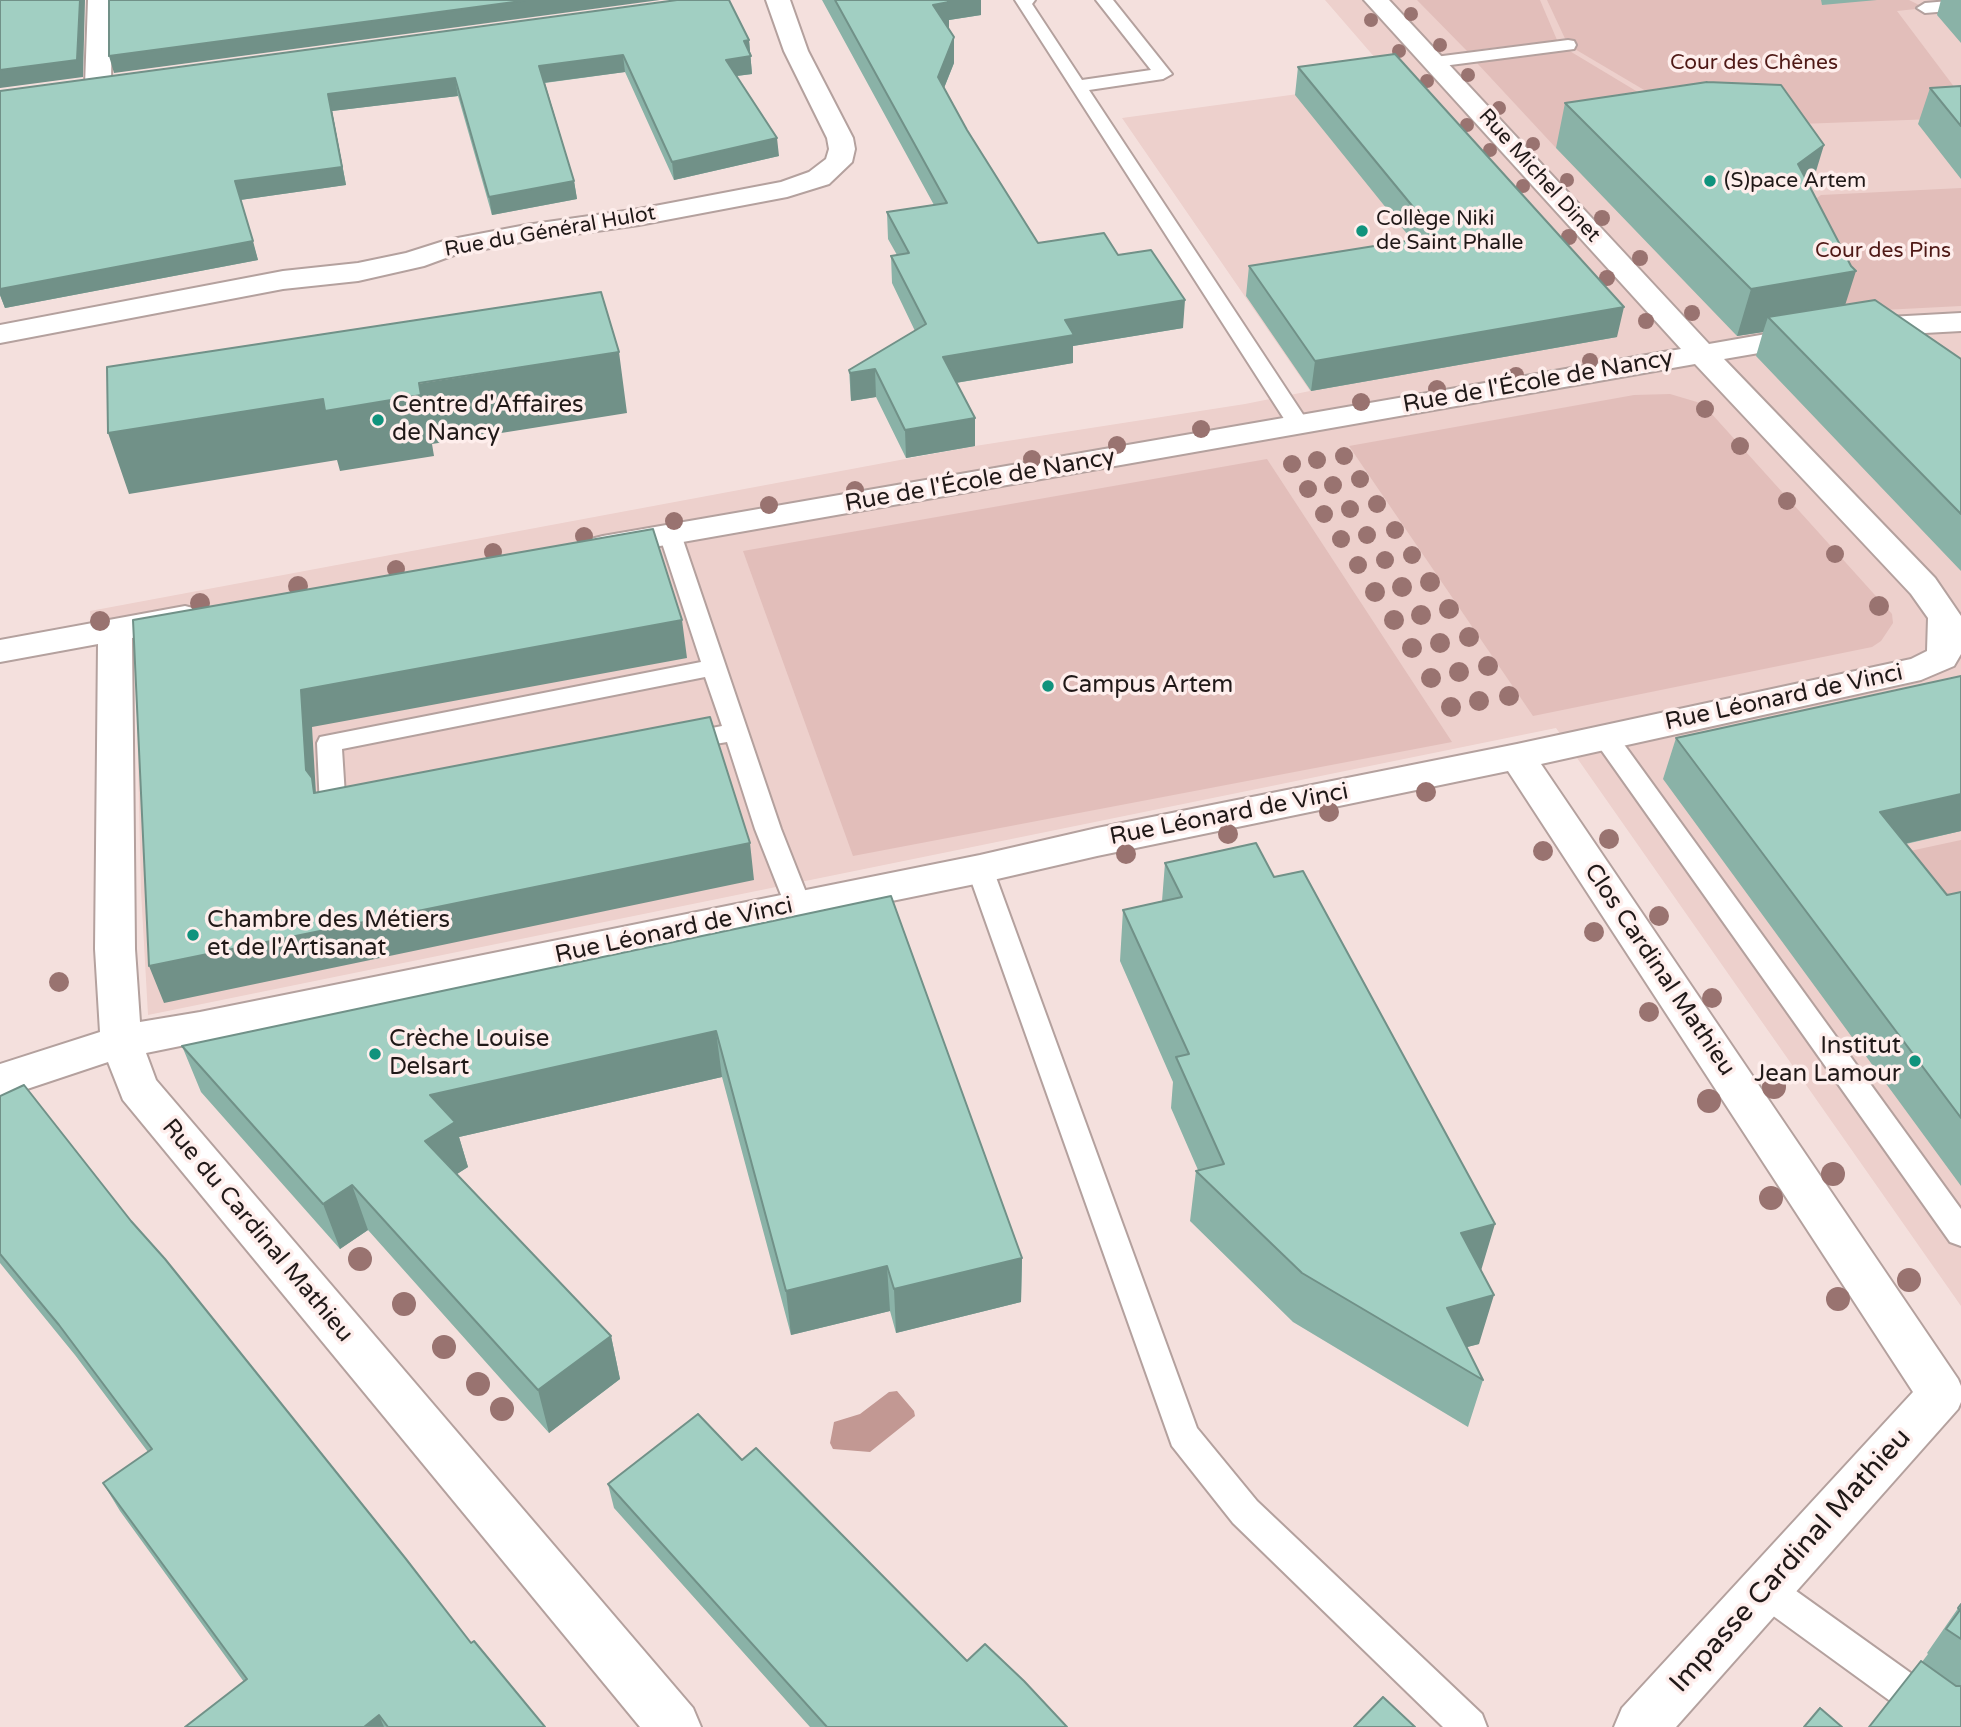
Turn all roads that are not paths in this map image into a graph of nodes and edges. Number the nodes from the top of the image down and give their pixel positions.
1 (100, 0) edge
2 (778, 0) edge
3 (1027, 0) edge
4 (1104, 0) edge
5 (1377, 0) edge
6 (1961, 5) edge
7 (1925, 8) dead end
8 (1568, 45) dead end
9 (1435, 62) junction
10 (98, 86) edge
11 (1077, 86) junction
12 (1961, 322) edge
13 (0, 334) edge
14 (1702, 354) junction
15 (1299, 425) junction
16 (670, 534) junction
17 (575, 551) edge
18 (209, 613) edge
19 (115, 629) junction
20 (0, 651) edge
21 (715, 667) junction
22 (736, 732) junction
23 (1606, 737) junction
24 (656, 747) edge
25 (1517, 757) junction
26 (373, 799) edge
27 (980, 869) junction
28 (798, 905) junction
29 (121, 1041) junction
30 (0, 1082) edge
31 (1961, 1233) edge
32 (1951, 1394) edge
33 (1766, 1590) junction
34 (674, 1727) edge
35 (1469, 1727) edge
36 (1640, 1727) edge
37 (1956, 1727) edge

1 - 10 street
2 - 13 street, Rue du Général Hulot
3 - 11 lane
4 - 11 lane
5 - 9 street, Rue Michel Dinet
6 - 7 lane
8 - 9 lane
9 - 14 street, Rue Michel Dinet
11 - 15 lane
12 - 14 street, Rue de l'École de Nancy
14 - 15 street, Rue de l'École de Nancy
14 - 23 street, Rue Léonard de Vinci
15 - 16 street, Rue de l'École de Nancy
16 - 17 street, Rue de l'École de Nancy
16 - 21 lane
18 - 19 street
19 - 20 street
19 - 29 street, Rue du Cardinal Mathieu
21 - 22 lane
21 - 26 lane
22 - 24 lane
22 - 28 lane
23 - 25 street, Rue Léonard de Vinci
23 - 31 lane
25 - 27 street, Rue Léonard de Vinci
25 - 32 street, Clos Cardinal Mathieu
27 - 28 street, Rue Léonard de Vinci
27 - 35 lane
28 - 29 street, Rue Léonard de Vinci
29 - 30 street, Rue Léonard de Vinci
29 - 34 street, Rue du Cardinal Mathieu
32 - 33 street, Impasse Cardinal Mathieu
33 - 36 street, Impasse Cardinal Mathieu
33 - 37 lane

